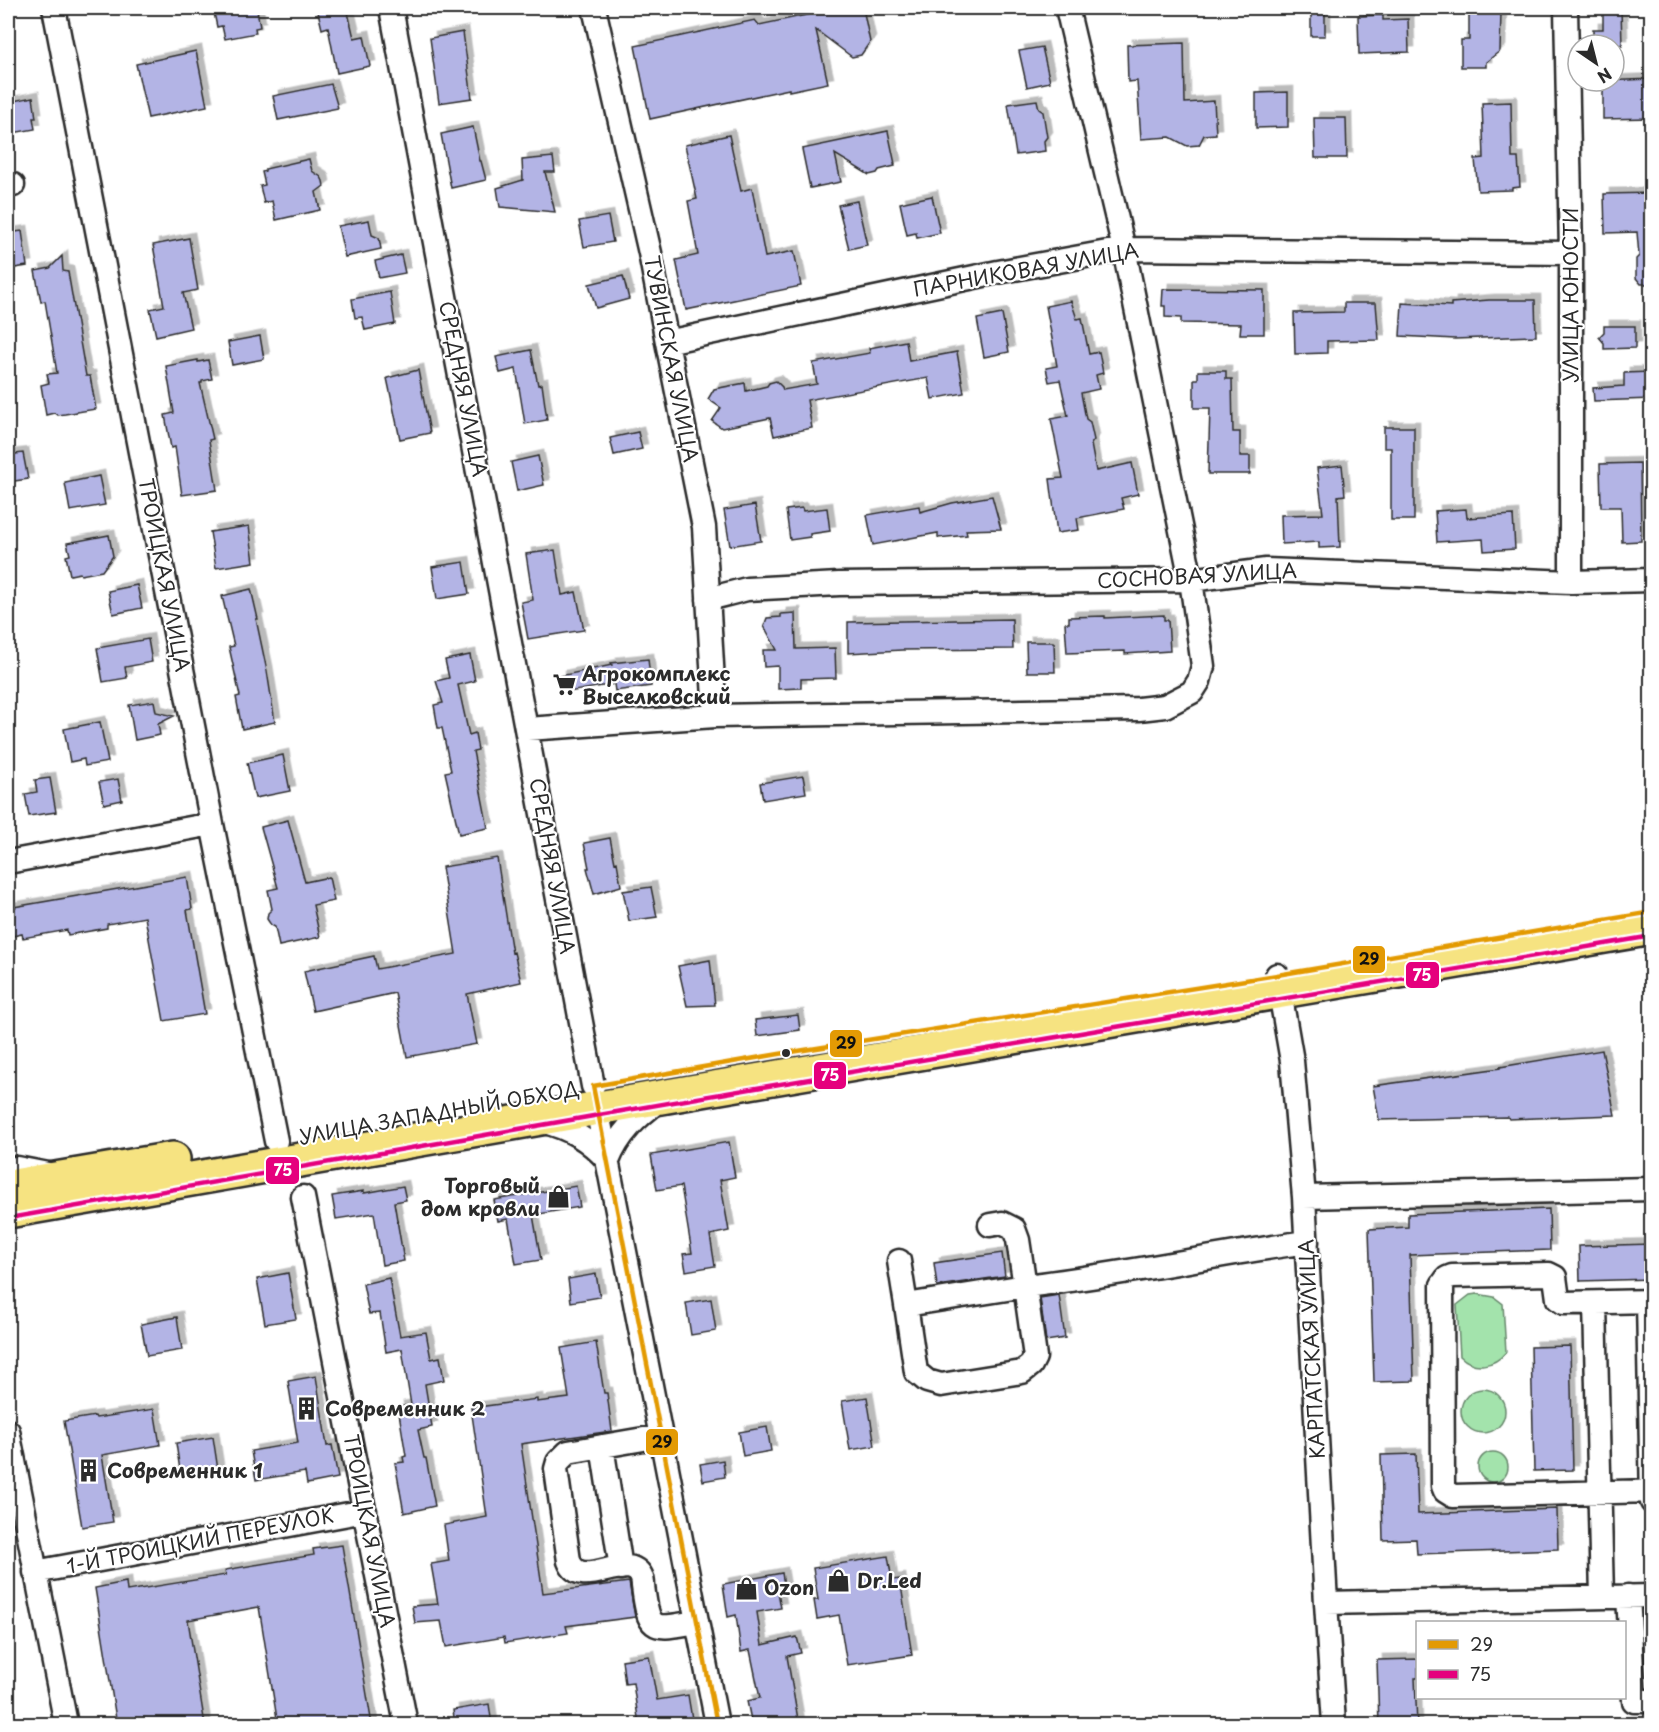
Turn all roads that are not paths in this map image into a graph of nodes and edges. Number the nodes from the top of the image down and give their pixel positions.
1 (54, 8) edge
2 (392, 8) edge
3 (594, 8) edge
4 (1067, 8) edge
5 (1566, 8) edge
6 (1124, 249) junction
7 (1571, 254) junction
8 (666, 342) junction
9 (1652, 579) edge
10 (1191, 580) junction
11 (1571, 582) junction
12 (708, 599) junction
13 (715, 716) junction
14 (527, 729) junction
15 (212, 824) junction
16 (8, 862) edge
17 (1652, 912) edge
18 (1652, 928) edge
19 (1278, 984) junction
20 (595, 1097) junction
21 (664, 1097) junction
22 (536, 1120) junction
23 (276, 1142) junction
24 (608, 1161) junction
25 (8, 1169) edge
26 (64, 1178) junction
27 (8, 1187) edge
28 (1652, 1189) edge
29 (303, 1197) dead end
30 (1304, 1197) junction
31 (8, 1211) edge
32 (990, 1225) dead end
33 (1307, 1242) junction
34 (898, 1261) dead end
35 (1025, 1286) junction
36 (1649, 1301) edge
37 (1595, 1302) junction
38 (906, 1305) junction
39 (8, 1431) edge
40 (661, 1436) junction
41 (602, 1446) junction
42 (1651, 1491) edge
43 (1599, 1492) junction
44 (1652, 1502) edge
45 (365, 1510) junction
46 (621, 1568) junction
47 (35, 1572) junction
48 (1628, 1596) junction
49 (1652, 1596) edge
50 (1602, 1597) junction
51 (1326, 1603) junction
52 (697, 1622) junction
53 (1652, 1701) edge
54 (66, 1725) edge
55 (406, 1725) edge
56 (717, 1725) edge
57 (1334, 1725) edge

1 - 15 street, ТРОИЦКАЯ УЛИЦА
2 - 14 street, СРЕДНЯЯ УЛИЦА
3 - 8 street, ТУВИНСКАЯ УЛИЦА
4 - 6 street
5 - 7 street, УЛИЦА ЮНОСТИ
6 - 7 street, ПАРНИКОВАЯ УЛИЦА
6 - 8 street, ПАРНИКОВАЯ УЛИЦА
6 - 10 street
7 - 11 street, УЛИЦА ЮНОСТИ
8 - 12 street, ТУВИНСКАЯ УЛИЦА
9 - 11 street, СОСНОВАЯ УЛИЦА
10 - 11 street, СОСНОВАЯ УЛИЦА
10 - 12 street, СОСНОВАЯ УЛИЦА
10 - 13 street
12 - 13 street, ТУВИНСКАЯ УЛИЦА
13 - 14 street
14 - 20 street, СРЕДНЯЯ УЛИЦА
15 - 16 street
15 - 23 street, ТРОИЦКАЯ УЛИЦА
17 - 19 highway, УЛИЦА ЗАПАДНЫЙ ОБХОД
18 - 19 highway, УЛИЦА ЗАПАДНЫЙ ОБХОД
19 - 20 highway, УЛИЦА ЗАПАДНЫЙ ОБХОД
19 - 21 highway, УЛИЦА ЗАПАДНЫЙ ОБХОД
19 - 30 street, КАРПАТСКАЯ УЛИЦА
20 - 21 highway, УЛИЦА ЗАПАДНЫЙ ОБХОД
20 - 22 highway, УЛИЦА ЗАПАДНЫЙ ОБХОД
20 - 23 highway, УЛИЦА ЗАПАДНЫЙ ОБХОД
20 - 24 street, СРЕДНЯЯ УЛИЦА
21 - 24 street
22 - 24 street
22 - 31 highway, УЛИЦА ЗАПАДНЫЙ ОБХОД
23 - 26 highway, УЛИЦА ЗАПАДНЫЙ ОБХОД
24 - 40 street, СРЕДНЯЯ УЛИЦА
25 - 26 street
26 - 27 highway, УЛИЦА ЗАПАДНЫЙ ОБХОД
28 - 30 street
29 - 45 street, ТРОИЦКАЯ УЛИЦА
30 - 33 street, КАРПАТСКАЯ УЛИЦА
32 - 35 street
33 - 35 street
33 - 51 street, КАРПАТСКАЯ УЛИЦА
34 - 38 street
35 - 38 street
35 - 38 street
36 - 37 street
36 - 42 street
37 - 43 street
37 - 43 street
39 - 47 street
40 - 41 street
40 - 52 street, СРЕДНЯЯ УЛИЦА
41 - 46 street
41 - 46 street
42 - 43 street
42 - 44 street
43 - 50 street
45 - 47 street, 1-Й ТРОИЦКИЙ ПЕРЕУЛОК
45 - 55 street, ТРОИЦКАЯ УЛИЦА
46 - 52 street
47 - 54 street
48 - 49 street
48 - 50 street
48 - 53 street
50 - 51 street
51 - 57 street, КАРПАТСКАЯ УЛИЦА
52 - 56 street, СРЕДНЯЯ УЛИЦА

